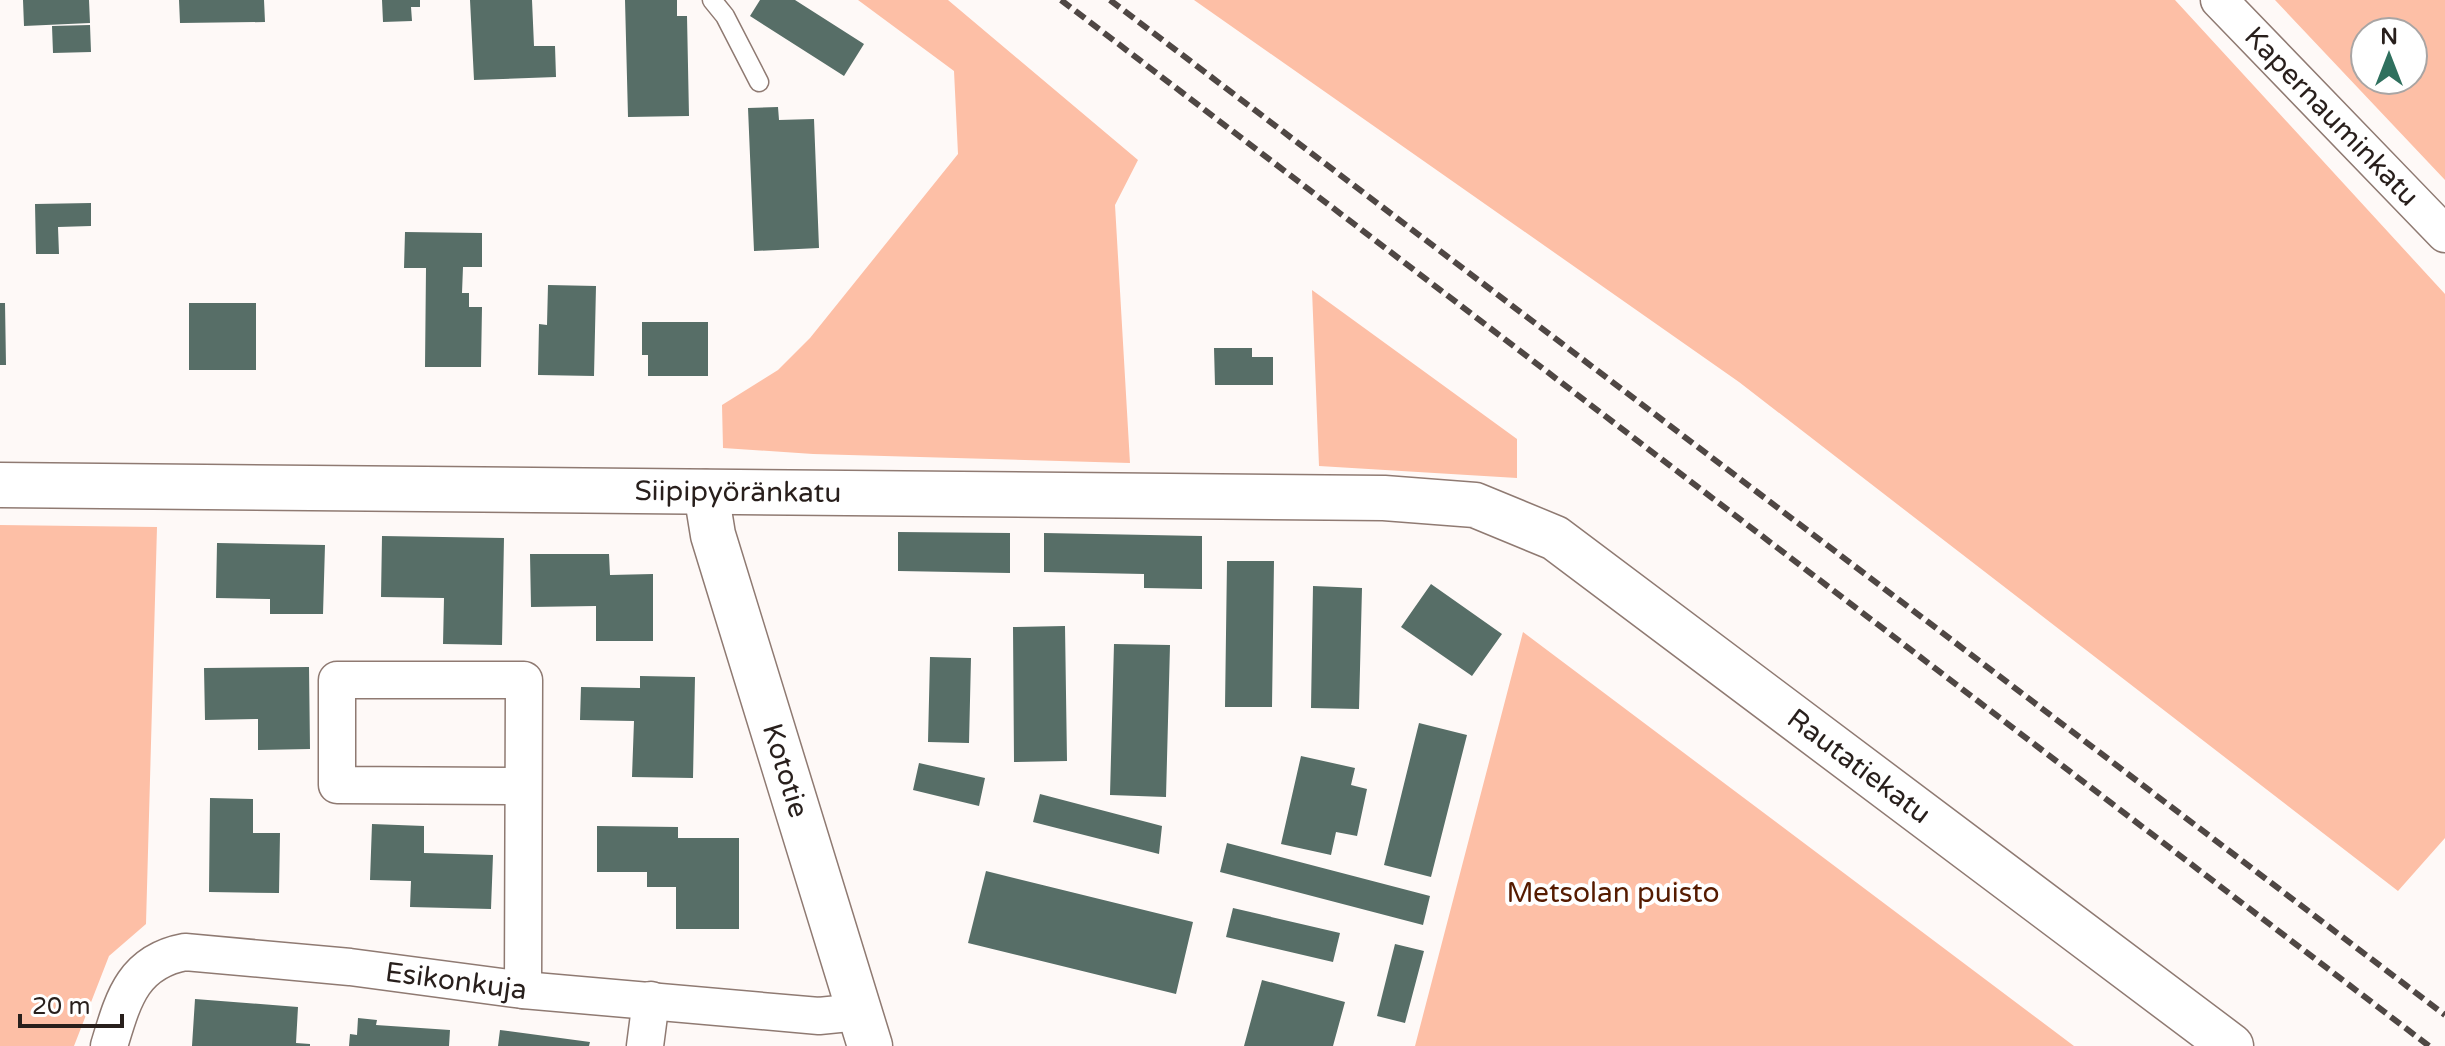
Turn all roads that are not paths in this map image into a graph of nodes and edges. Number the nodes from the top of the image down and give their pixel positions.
1 (712, 0) edge
2 (2219, 0) edge
3 (759, 82) dead end
4 (2445, 234) edge
5 (0, 485) edge
6 (706, 492) junction
7 (1475, 505) joint
8 (523, 786) junction
9 (523, 990) junction
10 (651, 1000) junction
11 (865, 1029) edge
12 (109, 1046) edge
13 (645, 1046) edge
14 (2231, 1046) edge

1 - 3 lane
2 - 4 street, Kapernauminkatu
5 - 6 street, Siipipyöränkatu
6 - 7 street, Siipipyöränkatu
6 - 11 street, Kototie
7 - 14 street, Rautatiekatu
8 - 8 street
8 - 9 street
9 - 10 street, Esikonkuja
9 - 12 street, Esikonkuja
10 - 11 street, Esikonkuja
10 - 13 street

